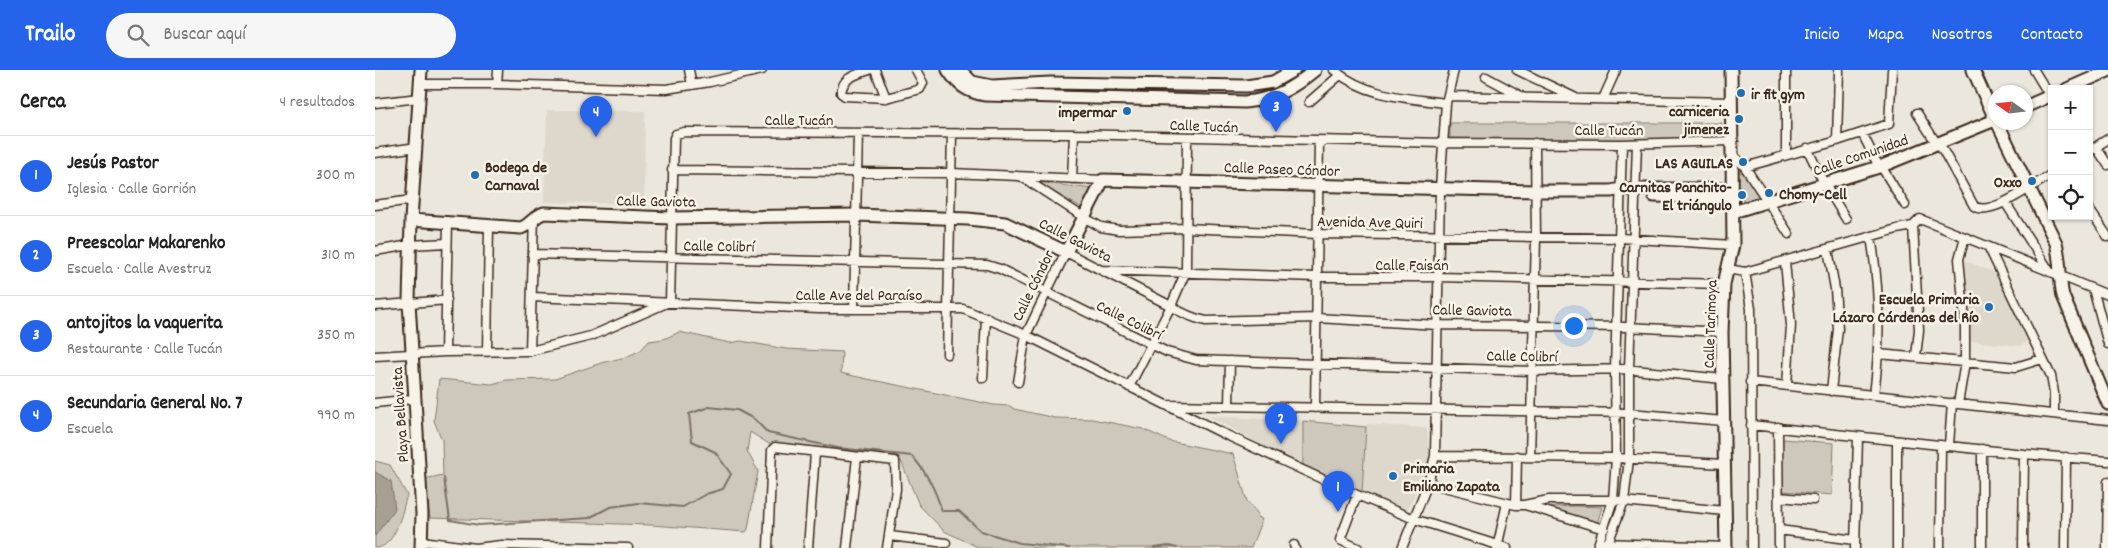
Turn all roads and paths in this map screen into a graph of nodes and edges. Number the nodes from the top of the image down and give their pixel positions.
1 (421, 70) edge
2 (498, 70) edge
3 (689, 70) edge
4 (762, 70) edge
5 (869, 70) edge
6 (875, 70) edge
7 (916, 70) edge
8 (948, 70) edge
9 (960, 70) edge
10 (1294, 70) edge
11 (1315, 70) edge
12 (1454, 70) edge
13 (1517, 70) edge
14 (1731, 70) edge
15 (1786, 70) edge
16 (1839, 70) edge
17 (1892, 70) edge
18 (1973, 70) edge
19 (1979, 70) edge
20 (2034, 70) edge
21 (1613, 71) edge
22 (1337, 72) edge
23 (2106, 73) edge
24 (1303, 74) edge
25 (1485, 77) dead end
26 (420, 84) junction
27 (497, 84) junction
28 (1132, 84) junction
29 (691, 85) junction
30 (2077, 85) edge
31 (1982, 90) junction
32 (2048, 92) edge
33 (419, 98) junction
34 (887, 98) junction
35 (1131, 98) junction
36 (1524, 98) junction
37 (2048, 98) edge
38 (1578, 99) junction
39 (1603, 99) junction
40 (1447, 100) junction
41 (1309, 102) dead end
42 (1731, 102) junction
43 (375, 103) edge
44 (1988, 103) edge
45 (2033, 104) edge
46 (1917, 113) dead end
47 (1988, 123) edge
48 (2001, 130) edge
49 (858, 133) junction
50 (1862, 133) junction
51 (1074, 134) junction
52 (953, 135) junction
53 (1187, 138) junction
54 (2108, 139) edge
55 (1319, 141) junction
56 (1732, 141) junction
57 (1837, 141) junction
58 (1443, 143) junction
59 (1535, 143) junction
60 (1938, 143) junction
61 (1622, 144) junction
62 (1637, 144) junction
63 (417, 147) junction
64 (1807, 148) junction
65 (2093, 149) edge
66 (375, 153) edge
67 (1733, 154) junction
68 (1786, 154) junction
69 (2108, 165) edge
70 (1880, 166) junction
71 (1745, 167) junction
72 (672, 170) junction
73 (857, 172) junction
74 (951, 173) junction
75 (2050, 175) edge
76 (1022, 177) junction
77 (1072, 179) junction
78 (1103, 180) junction
79 (1188, 182) junction
80 (1824, 183) junction
81 (1318, 186) junction
82 (2029, 186) junction
83 (1440, 188) junction
84 (1536, 191) junction
85 (1617, 192) junction
86 (1635, 192) junction
87 (1733, 194) junction
88 (412, 200) junction
89 (1767, 201) junction
90 (2005, 202) junction
91 (375, 205) edge
92 (1905, 205) dead end
93 (1733, 212) junction
94 (856, 215) junction
95 (2093, 215) edge
96 (534, 217) junction
97 (671, 218) junction
98 (1085, 218) junction
99 (950, 219) junction
100 (1846, 219) dead end
101 (411, 220) junction
102 (448, 222) junction
103 (489, 226) junction
104 (1913, 226) junction
105 (1187, 228) junction
106 (1318, 234) junction
107 (1789, 234) dead end
108 (1441, 237) junction
109 (1871, 237) junction
110 (2108, 237) edge
111 (1536, 238) junction
112 (1619, 238) junction
113 (1965, 238) junction
114 (1634, 239) junction
115 (447, 243) junction
116 (410, 245) junction
117 (1733, 245) junction
118 (1989, 248) junction
119 (1828, 249) junction
120 (375, 251) edge
121 (1066, 252) junction
122 (533, 254) junction
123 (671, 257) junction
124 (855, 262) junction
125 (1785, 262) junction
126 (950, 264) junction
127 (1728, 269) junction
128 (1100, 270) junction
129 (1186, 272) junction
130 (1745, 272) junction
131 (2056, 275) junction
132 (1316, 277) junction
133 (1438, 277) junction
134 (1534, 280) junction
135 (1618, 282) junction
136 (1632, 282) junction
137 (1724, 284) junction
138 (2093, 290) junction
139 (1047, 293) junction
140 (2108, 295) edge
141 (532, 297) junction
142 (447, 300) junction
143 (409, 302) junction
144 (671, 302) junction
145 (375, 306) edge
146 (1171, 306) junction
147 (949, 308) junction
148 (854, 309) junction
149 (986, 317) junction
150 (1316, 318) junction
151 (1438, 325) junction
152 (1534, 326) junction
153 (1616, 327) junction
154 (1631, 327) junction
155 (1722, 332) junction
156 (1026, 335) junction
157 (2108, 344) edge
158 (1152, 345) junction
159 (530, 351) junction
160 (445, 352) junction
161 (487, 352) junction
162 (411, 353) junction
163 (947, 354) dead end
164 (1879, 354) junction
165 (375, 356) edge
166 (1916, 356) junction
167 (2042, 359) junction
168 (1230, 362) junction
169 (1965, 362) junction
170 (1315, 364) junction
171 (1437, 366) junction
172 (1615, 369) junction
173 (1629, 369) junction
174 (1532, 371) junction
175 (983, 378) dead end
176 (1723, 379) junction
177 (1018, 382) dead end
178 (1750, 382) junction
179 (1129, 386) junction
180 (1787, 386) junction
181 (1831, 391) junction
182 (1874, 395) junction
183 (414, 399) junction
184 (375, 403) edge
185 (1955, 403) junction
186 (2108, 404) edge
187 (1165, 405) junction
188 (1229, 406) junction
189 (1315, 408) junction
190 (1437, 410) junction
191 (1530, 411) junction
192 (1616, 414) junction
193 (1629, 414) junction
194 (2054, 414) junction
195 (2108, 420) edge
196 (1724, 421) junction
197 (1751, 424) junction
198 (1778, 427) junction
199 (1858, 437) junction
200 (1897, 441) junction
201 (1945, 445) junction
202 (1982, 449) junction
203 (815, 453) junction
204 (2024, 454) junction
205 (1435, 456) junction
206 (1517, 456) junction
207 (1530, 456) junction
208 (857, 457) junction
209 (2065, 457) junction
210 (1617, 458) junction
211 (1629, 459) junction
212 (2108, 461) edge
213 (1724, 464) junction
214 (2108, 482) edge
215 (1428, 483) junction
216 (1357, 495) junction
217 (1779, 497) junction
218 (1613, 500) junction
219 (1813, 500) dead end
220 (1624, 501) junction
221 (1507, 503) junction
222 (1516, 505) junction
223 (1525, 505) junction
224 (1725, 511) junction
225 (1413, 519) junction
226 (1604, 530) junction
227 (1779, 530) junction
228 (890, 536) junction
229 (946, 543) dead end
230 (422, 544) edge
231 (1855, 544) edge
232 (1598, 545) edge
233 (1607, 546) edge
234 (604, 547) edge
235 (1497, 547) edge
236 (627, 548) edge
237 (768, 548) edge
238 (808, 548) edge
239 (847, 548) edge
240 (887, 548) edge
241 (1358, 548) edge
242 (1402, 548) edge
243 (1507, 548) edge
244 (1726, 548) edge
245 (1752, 548) edge
246 (1779, 548) edge
247 (1897, 548) edge
248 (1940, 548) edge
249 (1981, 548) edge
250 (2023, 548) edge
251 (2065, 548) edge
252 (2107, 548) edge

1 - 26 street, Playa Bellavista
2 - 27 street
3 - 29 street
4 - 29 street
5 - 34 street
6 - 34 street
7 - 34 street
8 - 35 street
9 - 28 street
10 - 28 street
11 - 24 street
12 - 40 street
13 - 38 street
14 - 42 street, Calle Tarimoya
15 - 68 street
16 - 57 street
17 - 50 street
18 - 31 street
19 - 31 street
20 - 32 street
21 - 39 street
22 - 40 street
22 - 41 street
23 - 30 street
24 - 35 street
25 - 36 street
26 - 27 street
26 - 33 street, Playa Bellavista
27 - 29 street
28 - 35 street
31 - 44 street
33 - 43 street
33 - 63 street, Playa Bellavista
36 - 38 street
36 - 40 street
37 - 45 street
38 - 39 street
39 - 42 street
40 - 58 street
42 - 56 street, Calle Tarimoya
46 - 60 street
47 - 60 street, Calle Comunidad
48 - 82 street
49 - 52 street, Calle Tucán
49 - 72 street, Calle Tucán
49 - 73 street
50 - 57 street
50 - 70 street
51 - 52 street, Calle Tucán
51 - 53 street, Calle Tucán
51 - 77 street
52 - 74 street
53 - 55 street, Calle Tucán
53 - 79 street
54 - 65 street
55 - 58 street, Calle Tucán
55 - 81 street
56 - 62 street, Calle Tucán
56 - 67 street, Calle Tarimoya
57 - 64 street
58 - 59 street, Calle Tucán
58 - 83 street
59 - 61 street, Calle Tucán
59 - 84 street
60 - 70 street, Calle Comunidad
60 - 90 street
61 - 62 street, Calle Tucán
61 - 85 street
62 - 86 street
63 - 66 street
63 - 88 street, Playa Bellavista
64 - 68 street
64 - 80 street
65 - 69 street
67 - 71 street
67 - 87 street, Calle Tarimoya
68 - 71 street
70 - 80 street, Calle Comunidad
70 - 92 street
71 - 89 street
72 - 73 street, Calle Paseo Cóndor
72 - 97 street
73 - 74 street, Calle Paseo Cóndor
73 - 94 street
74 - 76 street, Calle Paseo Cóndor
74 - 99 street
75 - 82 street
76 - 77 street, Calle Paseo Cóndor
76 - 98 street, Avenida Ave Quiri
77 - 78 street, Calle Paseo Cóndor
78 - 79 street, Calle Paseo Cóndor
78 - 98 street, Calle Cóndor
79 - 81 street, Calle Paseo Cóndor
79 - 105 street
80 - 89 street, Calle Comunidad
80 - 100 street
81 - 83 street, Calle Paseo Cóndor
81 - 106 street
82 - 90 street
82 - 131 street
83 - 84 street, Calle Paseo Cóndor
83 - 108 street
84 - 85 street, Calle Paseo Cóndor
84 - 111 street
85 - 86 street, Calle Paseo Cóndor
85 - 112 street
86 - 87 street, Calle Paseo Cóndor
86 - 114 street
87 - 93 street, Calle Tarimoya
88 - 91 street
88 - 101 street, Playa Bellavista
89 - 93 street, Calle Comunidad
89 - 107 street
90 - 131 street
93 - 117 street, Calle Tarimoya
94 - 97 street, Calle Gaviota
94 - 99 street, Calle Gaviota
94 - 124 street
95 - 110 street
96 - 97 street, Calle Gaviota
96 - 103 street, Calle Gaviota
96 - 122 street
97 - 123 street
98 - 105 street, Avenida Ave Quiri
98 - 121 street, Calle Cóndor
99 - 121 street, Calle Gaviota
99 - 126 street
101 - 102 street, Calle Gaviota
101 - 116 street, Playa Bellavista
102 - 103 street, Calle Gaviota
102 - 115 street
103 - 161 street
104 - 109 street
104 - 113 street
104 - 166 street
105 - 106 street, Avenida Ave Quiri
105 - 129 street
106 - 108 street, Avenida Ave Quiri
106 - 132 street
108 - 111 street, Avenida Ave Quiri
108 - 133 street
109 - 119 street
109 - 164 street
111 - 112 street, Avenida Ave Quiri
111 - 134 street
112 - 114 street, Avenida Ave Quiri
112 - 135 street
113 - 118 street
113 - 169 street
114 - 117 street, Avenida Ave Quiri
114 - 136 street
115 - 116 street
115 - 142 street
116 - 120 street
116 - 143 street, Playa Bellavista
117 - 127 street, Calle Tarimoya
118 - 131 street
118 - 167 street
119 - 125 street
119 - 181 street
121 - 128 street, Calle Gaviota
121 - 139 street, Calle Cóndor
122 - 123 street, Calle Colibrí
122 - 141 street
123 - 124 street, Calle Colibrí
123 - 144 street
124 - 126 street, Calle Colibrí
124 - 148 street
125 - 130 street
125 - 180 street
126 - 139 street, Calle Colibrí
126 - 147 street
127 - 130 street
127 - 137 street, Calle Tarimoya
128 - 129 street, Calle Faisán
128 - 146 street, Calle Gaviota
129 - 132 street, Calle Faisán
129 - 146 street
130 - 178 street
131 - 138 street
131 - 186 street
132 - 133 street, Calle Faisán
132 - 150 street
133 - 134 street, Calle Faisán
133 - 151 street
134 - 135 street, Calle Faisán
134 - 152 street
135 - 136 street, Calle Faisán
135 - 153 street
136 - 137 street, Calle Faisán
136 - 154 street
137 - 155 street, Calle Tarimoya
138 - 140 street
138 - 157 street
139 - 156 street, Calle Cóndor
139 - 158 street, Calle Colibrí
141 - 144 street, Calle Ave del Paraíso
141 - 159 street
142 - 143 street
142 - 160 street
143 - 145 street
143 - 162 street, Playa Bellavista
144 - 148 street, Calle Ave del Paraíso
144 - 159 street
146 - 150 street, Calle Gaviota
146 - 158 street
147 - 148 street, Calle Ave del Paraíso
147 - 149 street, Calle Ave del Paraíso
147 - 163 street
149 - 156 street, Calle Ave del Paraíso
149 - 175 street
150 - 151 street, Calle Gaviota
150 - 170 street
151 - 152 street, Calle Gaviota
151 - 171 street
152 - 153 street, Calle Gaviota
152 - 174 street
153 - 154 street, Calle Gaviota
153 - 172 street
154 - 155 street, Calle Gaviota
154 - 173 street
155 - 176 street, Calle Tarimoya
156 - 177 street, Calle Cóndor
156 - 179 street, Calle Ave del Paraíso
158 - 168 street, Calle Colibrí
158 - 179 street
159 - 161 street
160 - 161 street
160 - 162 street
162 - 165 street
162 - 183 street, Playa Bellavista
164 - 166 street
164 - 182 street
166 - 169 street
167 - 169 street
167 - 194 street
168 - 170 street, Calle Colibrí
168 - 188 street
169 - 185 street
170 - 171 street, Calle Colibrí
170 - 189 street
171 - 174 street, Calle Colibrí
171 - 190 street
172 - 173 street, Calle Colibrí
172 - 174 street, Calle Colibrí
172 - 192 street
173 - 176 street, Calle Colibrí
173 - 193 street
174 - 191 street
176 - 196 street, Calle Tarimoya
178 - 180 street
178 - 197 street
179 - 187 street, Calle Ave del Paraíso
180 - 181 street
181 - 182 street
182 - 185 street
183 - 184 street
183 - 230 street, Playa Bellavista
185 - 194 street
185 - 201 street
187 - 188 street
187 - 216 street, Calle Ave del Paraíso
188 - 189 street
189 - 190 street
190 - 191 street
190 - 205 street
191 - 192 street
191 - 207 street
192 - 193 street
192 - 210 street
193 - 196 street
193 - 211 street
194 - 195 street
196 - 213 street, Calle Tarimoya
197 - 198 street
197 - 245 street
198 - 199 street
198 - 217 street
199 - 200 street
199 - 231 street
200 - 201 street
200 - 247 street
201 - 202 street
201 - 248 street
202 - 204 street
202 - 249 street
203 - 208 street
203 - 237 street
203 - 238 street
204 - 209 street
204 - 250 street
205 - 206 street
205 - 215 street
206 - 207 street
206 - 222 street
207 - 210 street
208 - 228 street
208 - 239 street
209 - 212 street
209 - 251 street
210 - 211 street
210 - 218 street
211 - 213 street
211 - 220 street
213 - 224 street, Calle Tarimoya
214 - 252 street
215 - 221 street
215 - 225 street
216 - 225 street, Calle Ave del Paraíso
216 - 241 street
217 - 219 street
217 - 227 street
218 - 220 street
218 - 223 street
218 - 226 street
220 - 224 street
220 - 233 street
221 - 222 street
221 - 235 street
222 - 223 street
223 - 226 street
224 - 244 street, Calle Tarimoya
225 - 235 street, Calle Ave del Paraíso
225 - 242 street
226 - 232 street
227 - 231 street
227 - 246 street
228 - 229 street
228 - 240 street
230 - 234 street
232 - 233 street
233 - 244 street
234 - 236 street
235 - 243 street, Calle Ave del Paraíso

